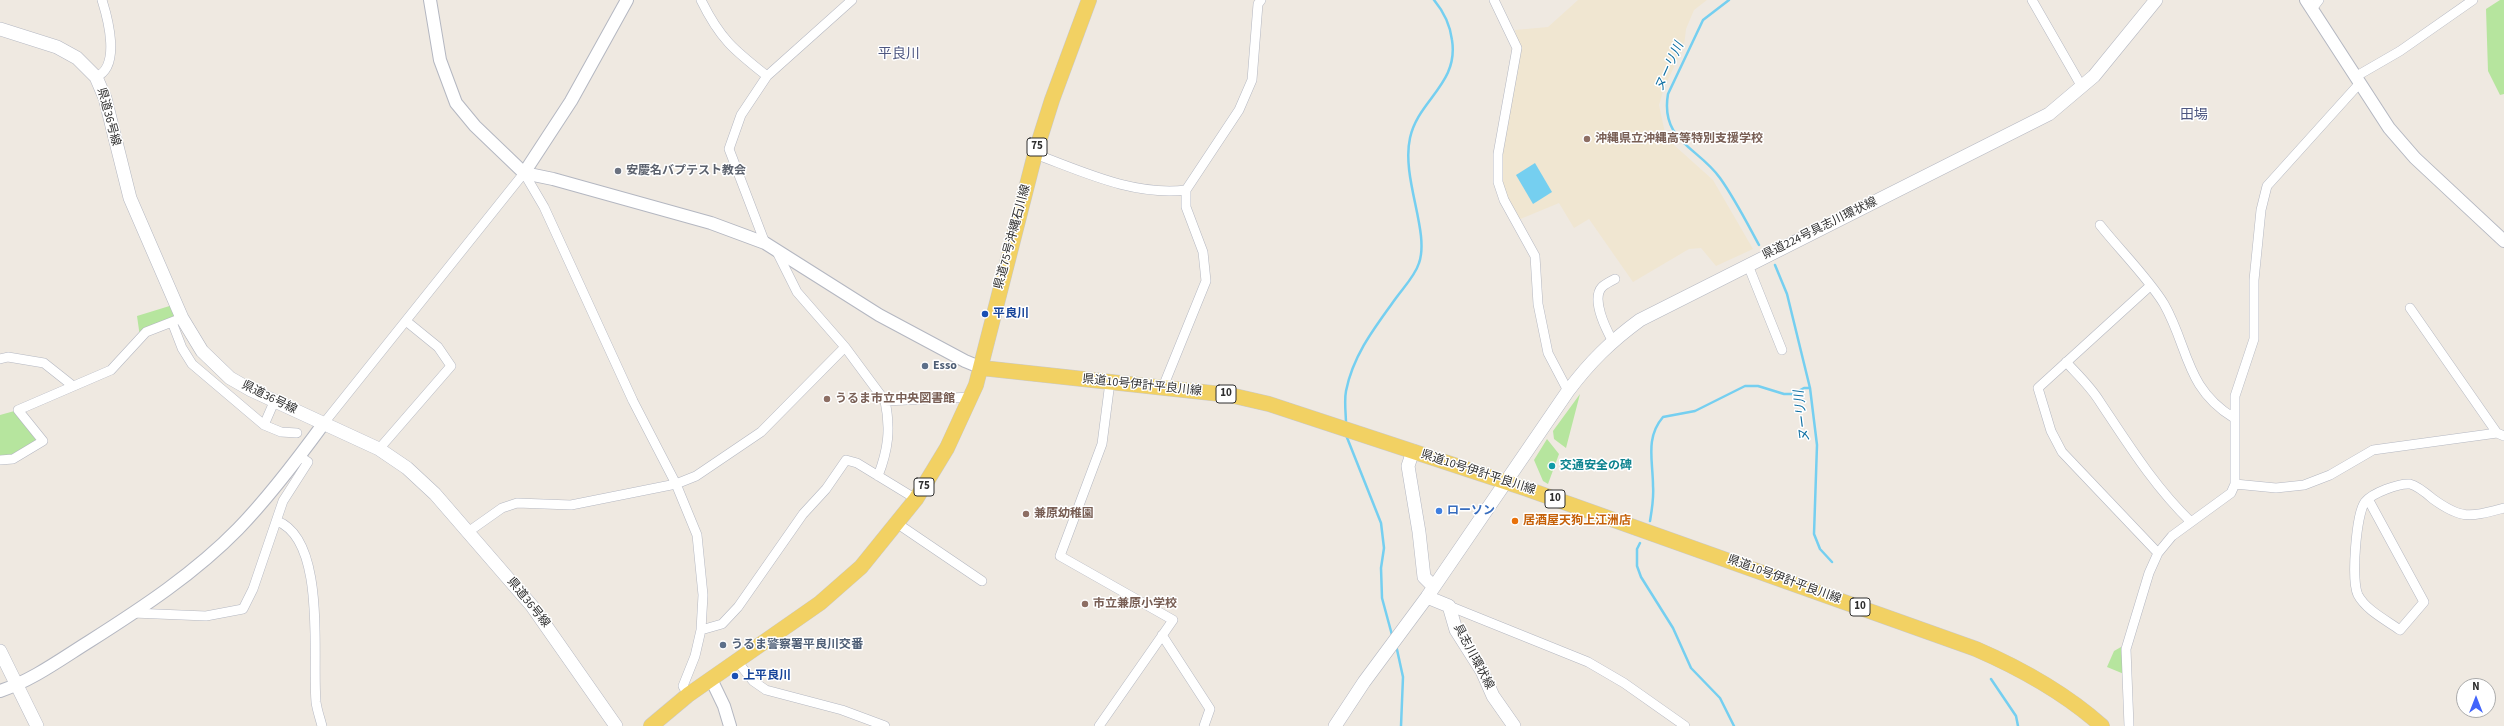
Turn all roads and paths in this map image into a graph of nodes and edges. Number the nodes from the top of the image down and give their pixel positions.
1 (102, 0) edge
2 (430, 0) edge
3 (627, 0) edge
4 (701, 0) edge
5 (852, 0) edge
6 (1089, 0) edge
7 (1261, 0) edge
8 (1494, 0) edge
9 (2032, 0) edge
10 (2156, 0) edge
11 (2473, 0) edge
12 (2312, 3) edge
13 (0, 29) edge
14 (767, 76) junction
15 (96, 77) junction
16 (2357, 81) junction
17 (2082, 87) junction
18 (1035, 154) junction
19 (524, 173) junction
20 (1186, 190) junction
21 (2100, 225) dead end
22 (2504, 241) edge
23 (770, 245) junction
24 (1748, 265) junction
25 (1615, 279) dead end
26 (2150, 286) junction
27 (2410, 308) dead end
28 (177, 320) junction
29 (406, 321) junction
30 (1612, 340) junction
31 (845, 348) junction
32 (1782, 350) dead end
33 (0, 359) edge
34 (2066, 362) junction
35 (982, 368) junction
36 (1110, 382) junction
37 (73, 386) junction
38 (1163, 387) junction
39 (1568, 391) junction
40 (972, 397) junction
41 (885, 401) junction
42 (274, 402) junction
43 (2234, 418) junction
44 (324, 423) junction
45 (264, 426) junction
46 (297, 433) dead end
47 (2501, 434) edge
48 (379, 449) junction
49 (1413, 451) junction
50 (299, 456) junction
51 (0, 460) edge
52 (878, 476) junction
53 (1506, 482) junction
54 (676, 484) junction
55 (2235, 484) junction
56 (916, 499) junction
57 (2368, 499) junction
58 (2504, 508) edge
59 (277, 521) junction
60 (2191, 522) junction
61 (898, 524) junction
62 (468, 532) junction
63 (2158, 553) junction
64 (982, 581) dead end
65 (1430, 592) junction
66 (1449, 606) junction
67 (133, 613) junction
68 (702, 630) junction
69 (1162, 635) junction
70 (0, 651) edge
71 (737, 661) junction
72 (712, 679) junction
73 (18, 685) junction
74 (0, 691) edge
75 (688, 695) junction
76 (37, 726) edge
77 (322, 726) edge
78 (616, 726) edge
79 (651, 726) edge
80 (730, 726) edge
81 (885, 726) edge
82 (1099, 726) edge
83 (1204, 726) edge
84 (1335, 726) edge
85 (1514, 726) edge
86 (1685, 726) edge
87 (2102, 726) edge
88 (2130, 726) edge

1 - 15 street
2 - 19 street
3 - 19 street
4 - 14 street
5 - 14 street
6 - 18 main road, 県道75号沖縄石川線 / 75
7 - 20 street
8 - 39 street
9 - 17 street
10 - 17 main road, 県道224号具志川環状線
11 - 16 street
12 - 16 street
13 - 15 main road, 県道36号線
14 - 23 street
15 - 28 main road, 県道36号線
16 - 22 street
16 - 43 street
17 - 24 main road, 県道224号具志川環状線
18 - 20 street
18 - 35 main road, 県道75号沖縄石川線 / 75
19 - 23 street
19 - 29 street
19 - 54 street
20 - 38 street
21 - 26 street
23 - 31 street
23 - 35 street
24 - 30 main road, 県道224号具志川環状線
24 - 32 street
25 - 30 street
26 - 34 street
26 - 43 street
27 - 47 street
28 - 37 street
28 - 42 main road, 県道36号線
28 - 45 street
29 - 44 street
29 - 48 street
30 - 39 main road, 県道224号具志川環状線
31 - 41 street
31 - 54 street
33 - 37 street
34 - 60 street
34 - 63 street
35 - 36 main road, 県道10号伊計平良川線 / 10
35 - 40 main road, 県道75号沖縄石川線 / 75
36 - 38 main road, 県道10号伊計平良川線 / 10
36 - 69 street
37 - 51 street
38 - 49 main road, 県道10号伊計平良川線 / 10
39 - 53 main road, 県道224号具志川環状線
40 - 41 street
40 - 56 main road, 県道75号沖縄石川線 / 75
41 - 52 street
42 - 44 main road, 県道36号線
42 - 45 street
43 - 55 street
44 - 48 main road, 県道36号線
44 - 50 street
45 - 46 street
47 - 55 street
48 - 62 main road, 県道36号線
49 - 53 main road, 県道10号伊計平良川線 / 10
49 - 65 main road
50 - 59 street
50 - 67 street
52 - 56 street
52 - 68 street
53 - 65 main road
53 - 87 main road, 県道10号伊計平良川線 / 10
54 - 62 street
54 - 68 street
55 - 60 street
56 - 61 main road, 県道75号沖縄石川線 / 75
57 - 57 street
57 - 58 street
59 - 67 street
59 - 77 street
60 - 63 street
61 - 64 street
61 - 71 main road, 県道75号沖縄石川線 / 75
62 - 78 main road, 県道36号線
63 - 88 street
65 - 66 main road
65 - 84 main road
66 - 85 main road, 具志川環状線
66 - 86 street
67 - 73 street
68 - 75 street
69 - 82 street
69 - 83 street
70 - 73 main road
71 - 72 main road, 県道75号沖縄石川線 / 75
71 - 81 street
72 - 75 main road, 県道75号沖縄石川線 / 75
72 - 80 street
73 - 74 street
73 - 76 main road
75 - 79 main road, 県道75号沖縄石川線 / 75

